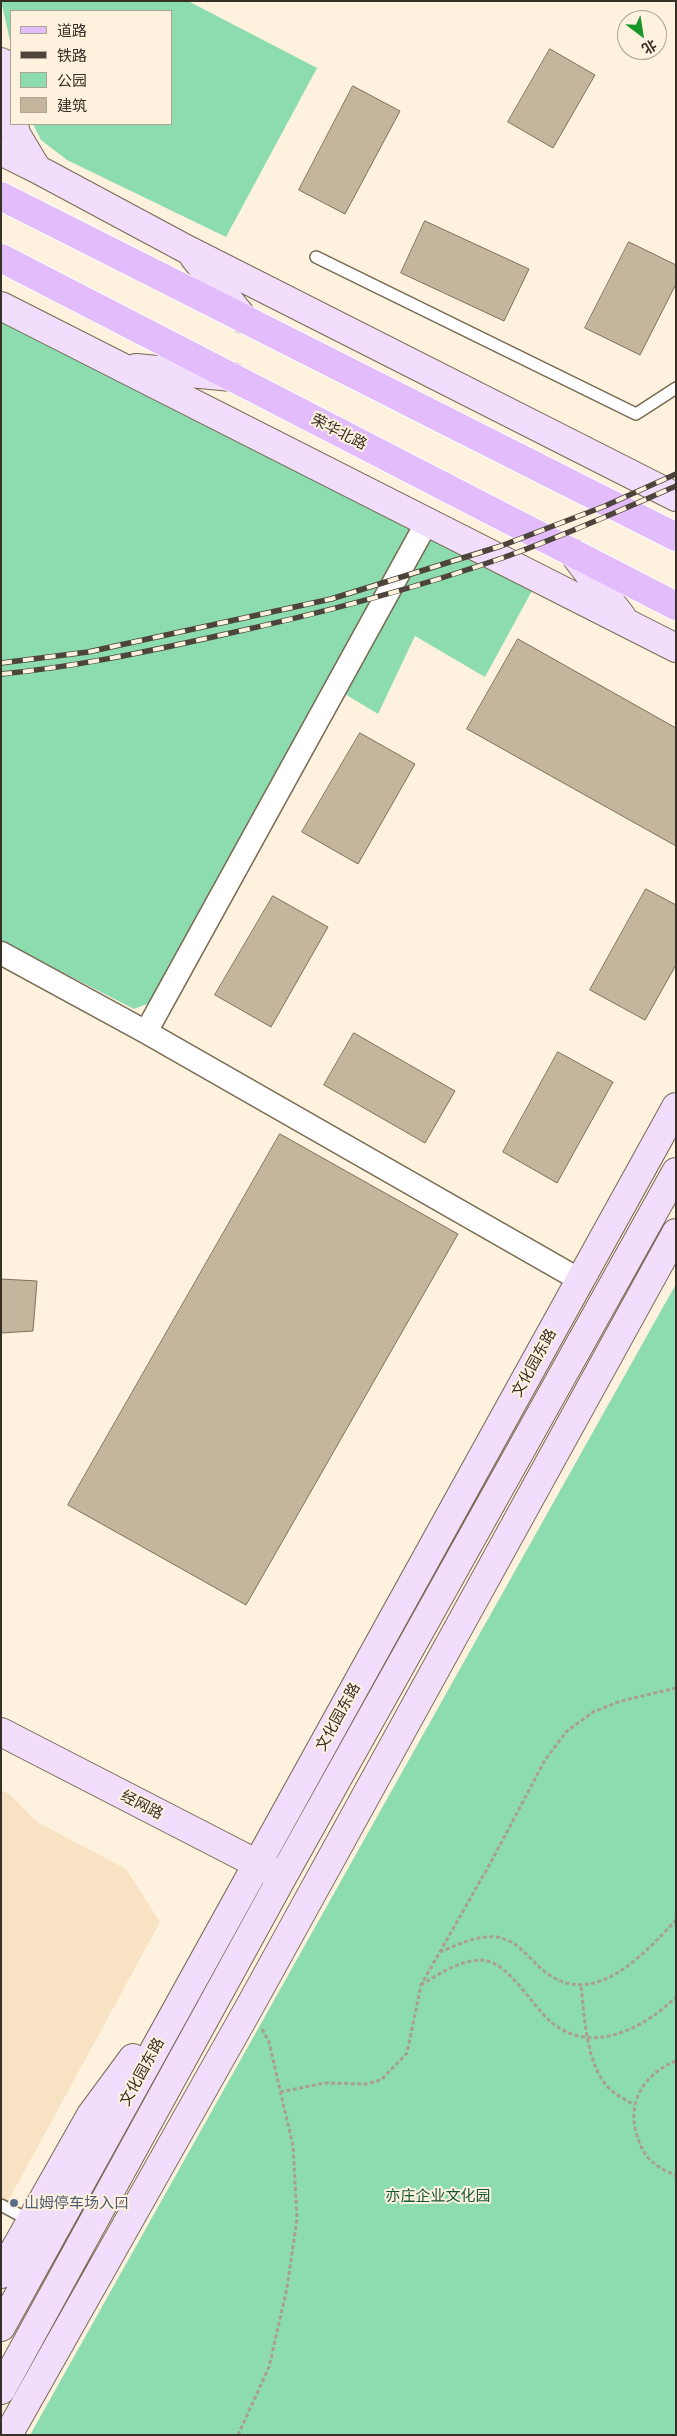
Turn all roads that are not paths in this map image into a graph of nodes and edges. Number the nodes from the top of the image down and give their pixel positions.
1 (1, 62) edge
2 (10, 107) edge
3 (14, 125) edge
4 (1, 151) edge
5 (37, 169) junction
6 (1, 196) edge
7 (188, 250) junction
8 (316, 257) dead end
9 (1, 258) edge
10 (1, 306) edge
11 (244, 319) junction
12 (119, 366) junction
13 (234, 378) junction
14 (676, 388) edge
15 (676, 497) edge
16 (428, 522) junction
17 (676, 537) edge
18 (572, 553) junction
19 (676, 606) edge
20 (627, 623) junction
21 (676, 648) edge
22 (1, 952) edge
23 (146, 1032) junction
24 (676, 1107) edge
25 (676, 1172) edge
26 (676, 1233) edge
27 (580, 1280) junction
28 (1, 1732) edge
29 (256, 1864) junction
30 (283, 1876) junction
31 (197, 1972) junction
32 (105, 2202) junction
33 (1, 2205) edge
34 (31, 2222) junction
35 (1, 2274) edge
36 (94, 2282) junction
37 (1, 2327) edge
38 (1, 2390) edge
39 (8, 2435) edge

1 - 2 street
3 - 5 street
4 - 5 street
5 - 7 street
6 - 11 main road
7 - 11 street
7 - 15 street
8 - 14 lane
9 - 13 main road, 荣华北路
10 - 12 street
11 - 17 main road
12 - 13 street
12 - 16 street
13 - 18 main road, 荣华北路
16 - 20 street
16 - 23 street
18 - 19 main road, 荣华北路
18 - 20 street
20 - 21 street
22 - 23 street
23 - 27 street
24 - 27 street, 文化园东路
25 - 30 street, 文化园东路
26 - 36 street
27 - 29 street, 文化园东路
28 - 29 street, 经网路
29 - 30 street, 经网路
29 - 31 street, 文化园东路
30 - 32 street, 文化园东路
31 - 34 street
31 - 37 street, 文化园东路
32 - 36 street
32 - 38 street, 文化园东路
33 - 34 lane
34 - 35 street
36 - 39 street

